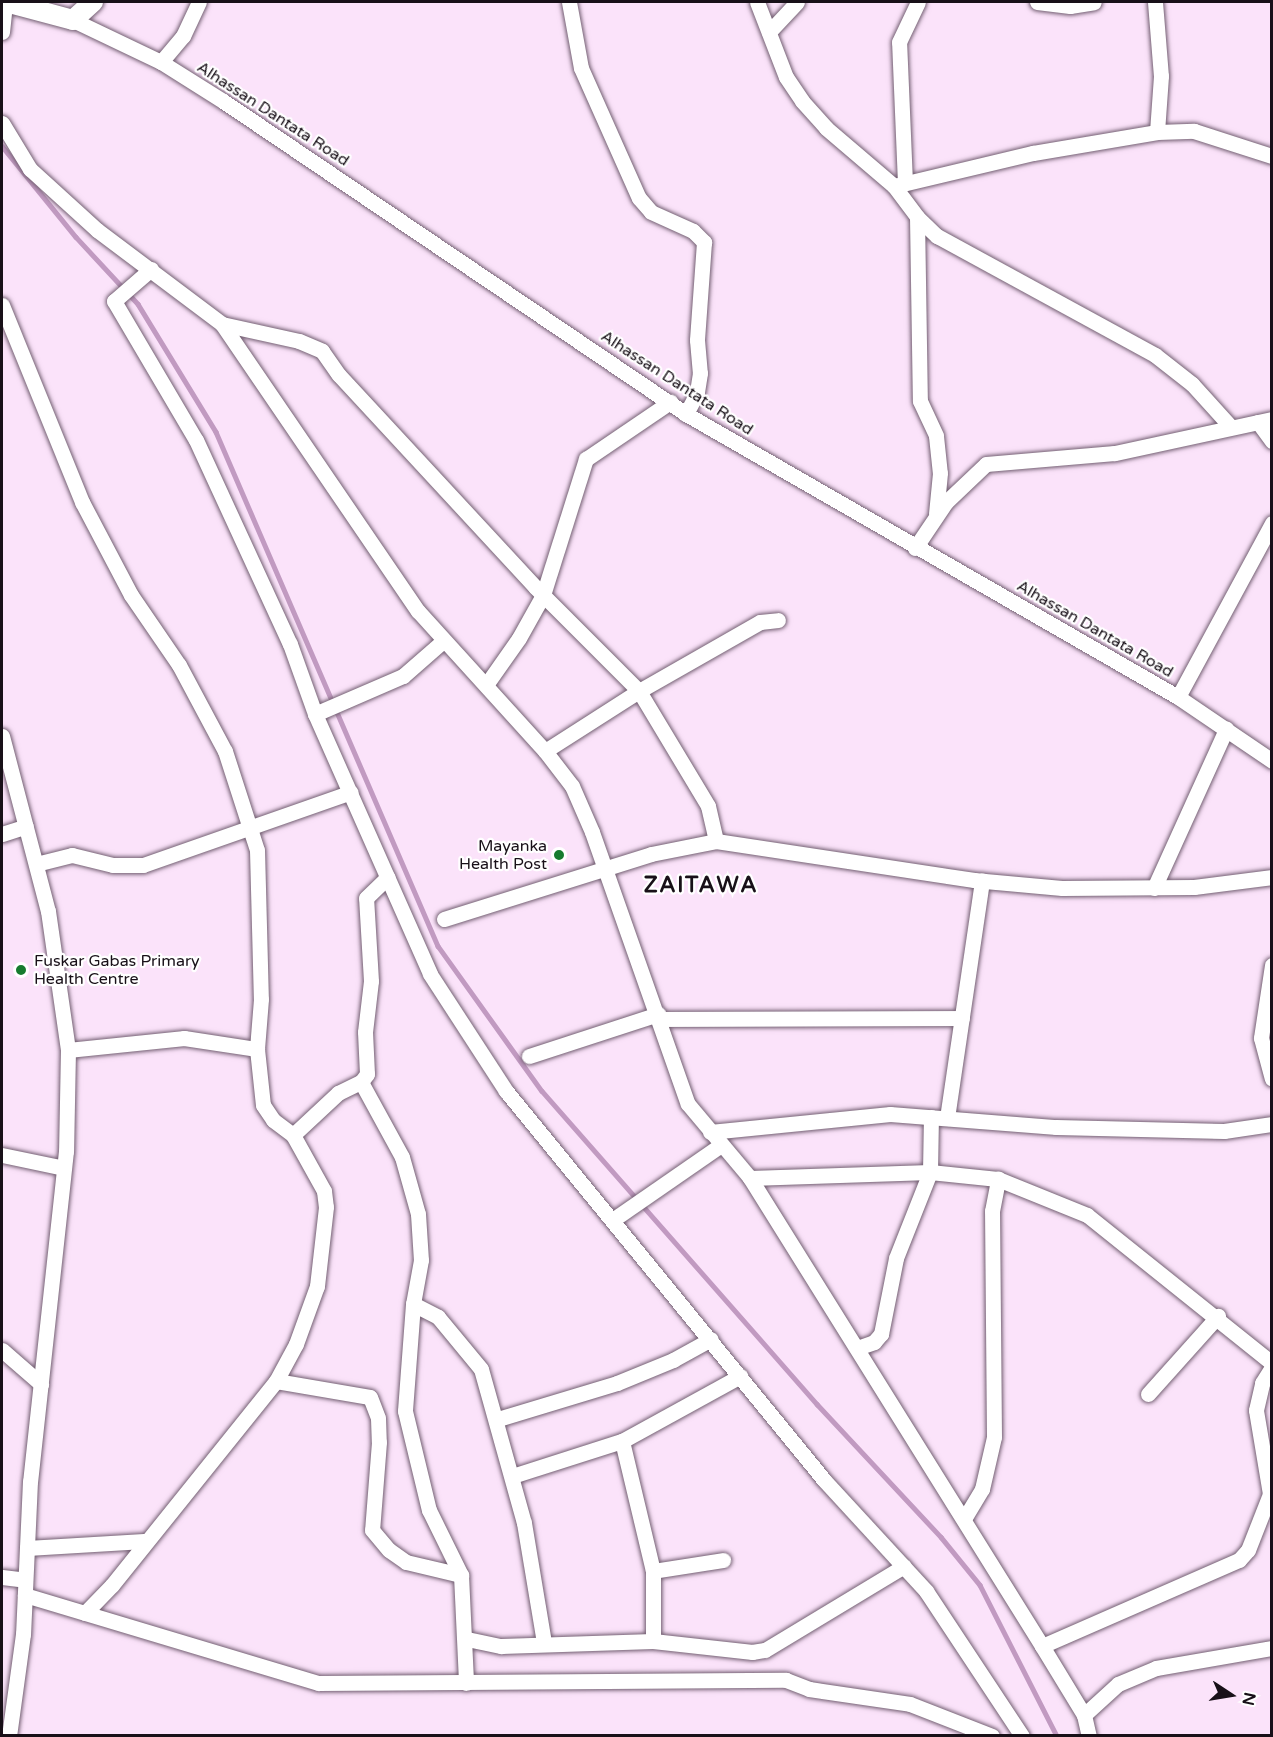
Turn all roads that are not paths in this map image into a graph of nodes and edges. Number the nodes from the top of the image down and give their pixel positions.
1 (6, 2) edge
2 (93, 2) edge
3 (199, 2) edge
4 (569, 2) edge
5 (757, 2) edge
6 (797, 2) edge
7 (918, 2) edge
8 (1037, 2) edge
9 (1094, 2) edge
10 (1155, 2) edge
11 (73, 20) junction
12 (2, 32) edge
13 (769, 32) junction
14 (161, 63) junction
15 (2, 123) edge
16 (1157, 132) junction
17 (1272, 156) edge
18 (899, 185) junction
19 (917, 217) junction
20 (151, 269) junction
21 (2, 305) edge
22 (222, 324) junction
23 (670, 402) junction
24 (686, 414) junction
25 (1265, 421) edge
26 (1230, 427) junction
27 (1272, 441) edge
28 (936, 514) junction
29 (1272, 523) edge
30 (915, 548) junction
31 (543, 595) junction
32 (778, 620) dead end
33 (443, 641) junction
34 (486, 685) junction
35 (639, 691) junction
36 (1178, 697) junction
37 (320, 712) junction
38 (1226, 729) junction
39 (2, 736) edge
40 (545, 751) junction
41 (1272, 761) edge
42 (351, 792) junction
43 (26, 826) junction
44 (251, 826) junction
45 (2, 834) edge
46 (716, 841) junction
47 (36, 864) junction
48 (605, 868) junction
49 (388, 877) junction
50 (1272, 878) edge
51 (982, 881) junction
52 (1154, 888) junction
53 (444, 919) dead end
54 (1272, 965) edge
55 (659, 1017) junction
56 (962, 1018) junction
57 (256, 1049) junction
58 (68, 1050) junction
59 (530, 1056) dead end
60 (1272, 1079) edge
61 (361, 1082) junction
62 (931, 1117) junction
63 (947, 1118) junction
64 (1272, 1124) edge
65 (710, 1132) junction
66 (293, 1135) junction
67 (721, 1145) junction
68 (2, 1155) edge
69 (64, 1168) junction
70 (930, 1172) junction
71 (750, 1178) junction
72 (998, 1179) junction
73 (618, 1216) junction
74 (412, 1304) junction
75 (1218, 1316) junction
76 (711, 1339) junction
77 (857, 1348) junction
78 (2, 1350) edge
79 (1272, 1365) edge
80 (740, 1376) junction
81 (276, 1381) junction
82 (40, 1384) junction
83 (1148, 1394) dead end
84 (498, 1419) junction
85 (622, 1441) junction
86 (512, 1476) junction
87 (964, 1519) junction
88 (144, 1541) junction
89 (27, 1548) junction
90 (723, 1560) dead end
91 (904, 1566) junction
92 (653, 1571) junction
93 (461, 1575) junction
94 (2, 1577) edge
95 (25, 1587) junction
96 (85, 1613) junction
97 (467, 1639) junction
98 (653, 1641) junction
99 (544, 1642) junction
100 (1042, 1646) junction
101 (1272, 1648) edge
102 (466, 1683) junction
103 (7, 1710) edge
104 (1084, 1714) junction
105 (9, 1736) edge
106 (992, 1736) edge
107 (1023, 1736) edge
108 (1089, 1736) edge

1 - 11 main road
1 - 12 street
2 - 11 main road
3 - 14 street
4 - 24 street
5 - 13 street
6 - 13 street
7 - 18 street
8 - 9 street
10 - 16 street
11 - 14 street, Alhassan Dantata Road
13 - 18 street
14 - 23 street, Alhassan Dantata Road
15 - 20 street
16 - 17 street
16 - 18 street
18 - 19 street
19 - 26 street
19 - 28 street
20 - 22 street
20 - 37 street
21 - 44 street
22 - 31 street
22 - 33 street
23 - 24 street, Alhassan Dantata Road
23 - 31 street
24 - 30 street, Alhassan Dantata Road
25 - 26 street
25 - 27 street
26 - 28 street
28 - 30 street
29 - 36 street
30 - 36 street, Alhassan Dantata Road
31 - 34 street
31 - 35 street
32 - 35 street
33 - 34 street
33 - 37 street
34 - 40 street
35 - 40 street
35 - 46 street
36 - 38 street, Alhassan Dantata Road
37 - 42 street
38 - 41 street, Alhassan Dantata Road
38 - 52 street
39 - 43 street
40 - 48 street
42 - 44 street
42 - 49 street
43 - 45 street
43 - 47 street
44 - 47 street
44 - 57 street
46 - 48 street
46 - 51 street
47 - 58 street
48 - 53 street
48 - 55 street
49 - 61 street
49 - 73 street
50 - 52 street
51 - 52 street
51 - 56 street
54 - 60 street
55 - 56 street
55 - 59 street
55 - 65 street
56 - 63 street
57 - 58 street
57 - 66 street
58 - 69 street
61 - 66 street
61 - 74 street
62 - 63 street
62 - 65 street
62 - 70 street
63 - 64 street
65 - 67 street
66 - 81 street
67 - 71 street
67 - 73 street
68 - 69 street
69 - 82 street
70 - 71 street
70 - 72 street
70 - 77 street
71 - 77 street
72 - 75 street
72 - 87 street
73 - 76 street
74 - 84 street
74 - 93 street
75 - 79 street
75 - 83 street
76 - 80 street
76 - 84 street
77 - 87 street
78 - 82 street
79 - 100 street
80 - 85 street
80 - 91 street
81 - 88 street
81 - 93 street
82 - 89 street
84 - 86 street
85 - 86 street
85 - 92 street
86 - 99 street
87 - 100 street
88 - 89 street
88 - 96 street
89 - 95 street
90 - 92 street
91 - 98 street
91 - 107 street
92 - 98 street
93 - 97 street
94 - 95 street
95 - 96 street
95 - 103 street
96 - 102 street
97 - 99 street
97 - 102 street
98 - 99 street
100 - 104 street
101 - 104 street
102 - 106 street
103 - 105 street
104 - 108 street

